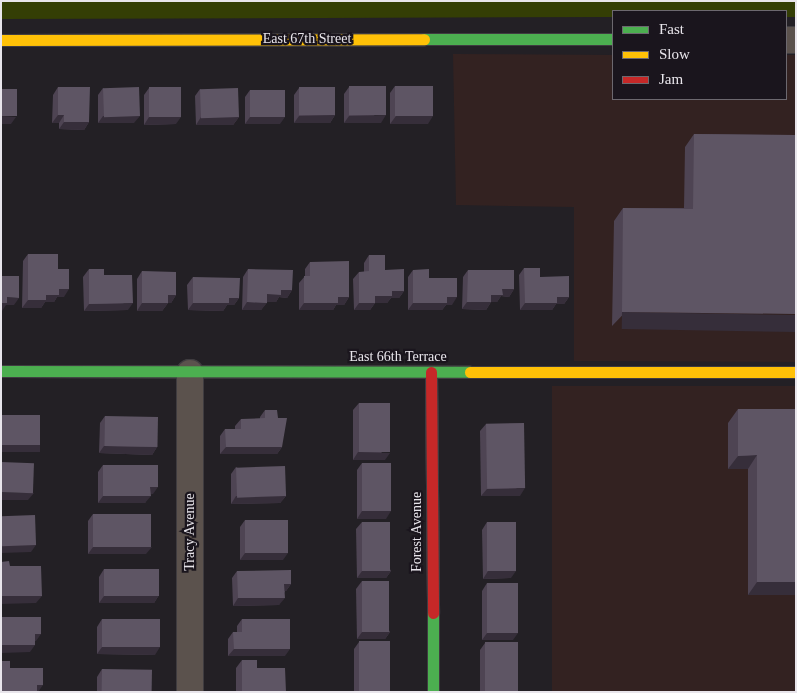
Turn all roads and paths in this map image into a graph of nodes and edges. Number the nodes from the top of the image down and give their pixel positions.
1 (612, 39) edge
2 (1, 40) edge
3 (1, 371) edge
4 (431, 372) junction
5 (796, 372) edge
6 (190, 373) junction
7 (190, 692) edge
8 (434, 692) edge

1 - 2 street, East 67th Street
3 - 6 street, East 66th Terrace
4 - 5 street, East 66th Terrace
4 - 6 street, East 66th Terrace
4 - 8 street, Forest Avenue
6 - 7 street, Tracy Avenue

